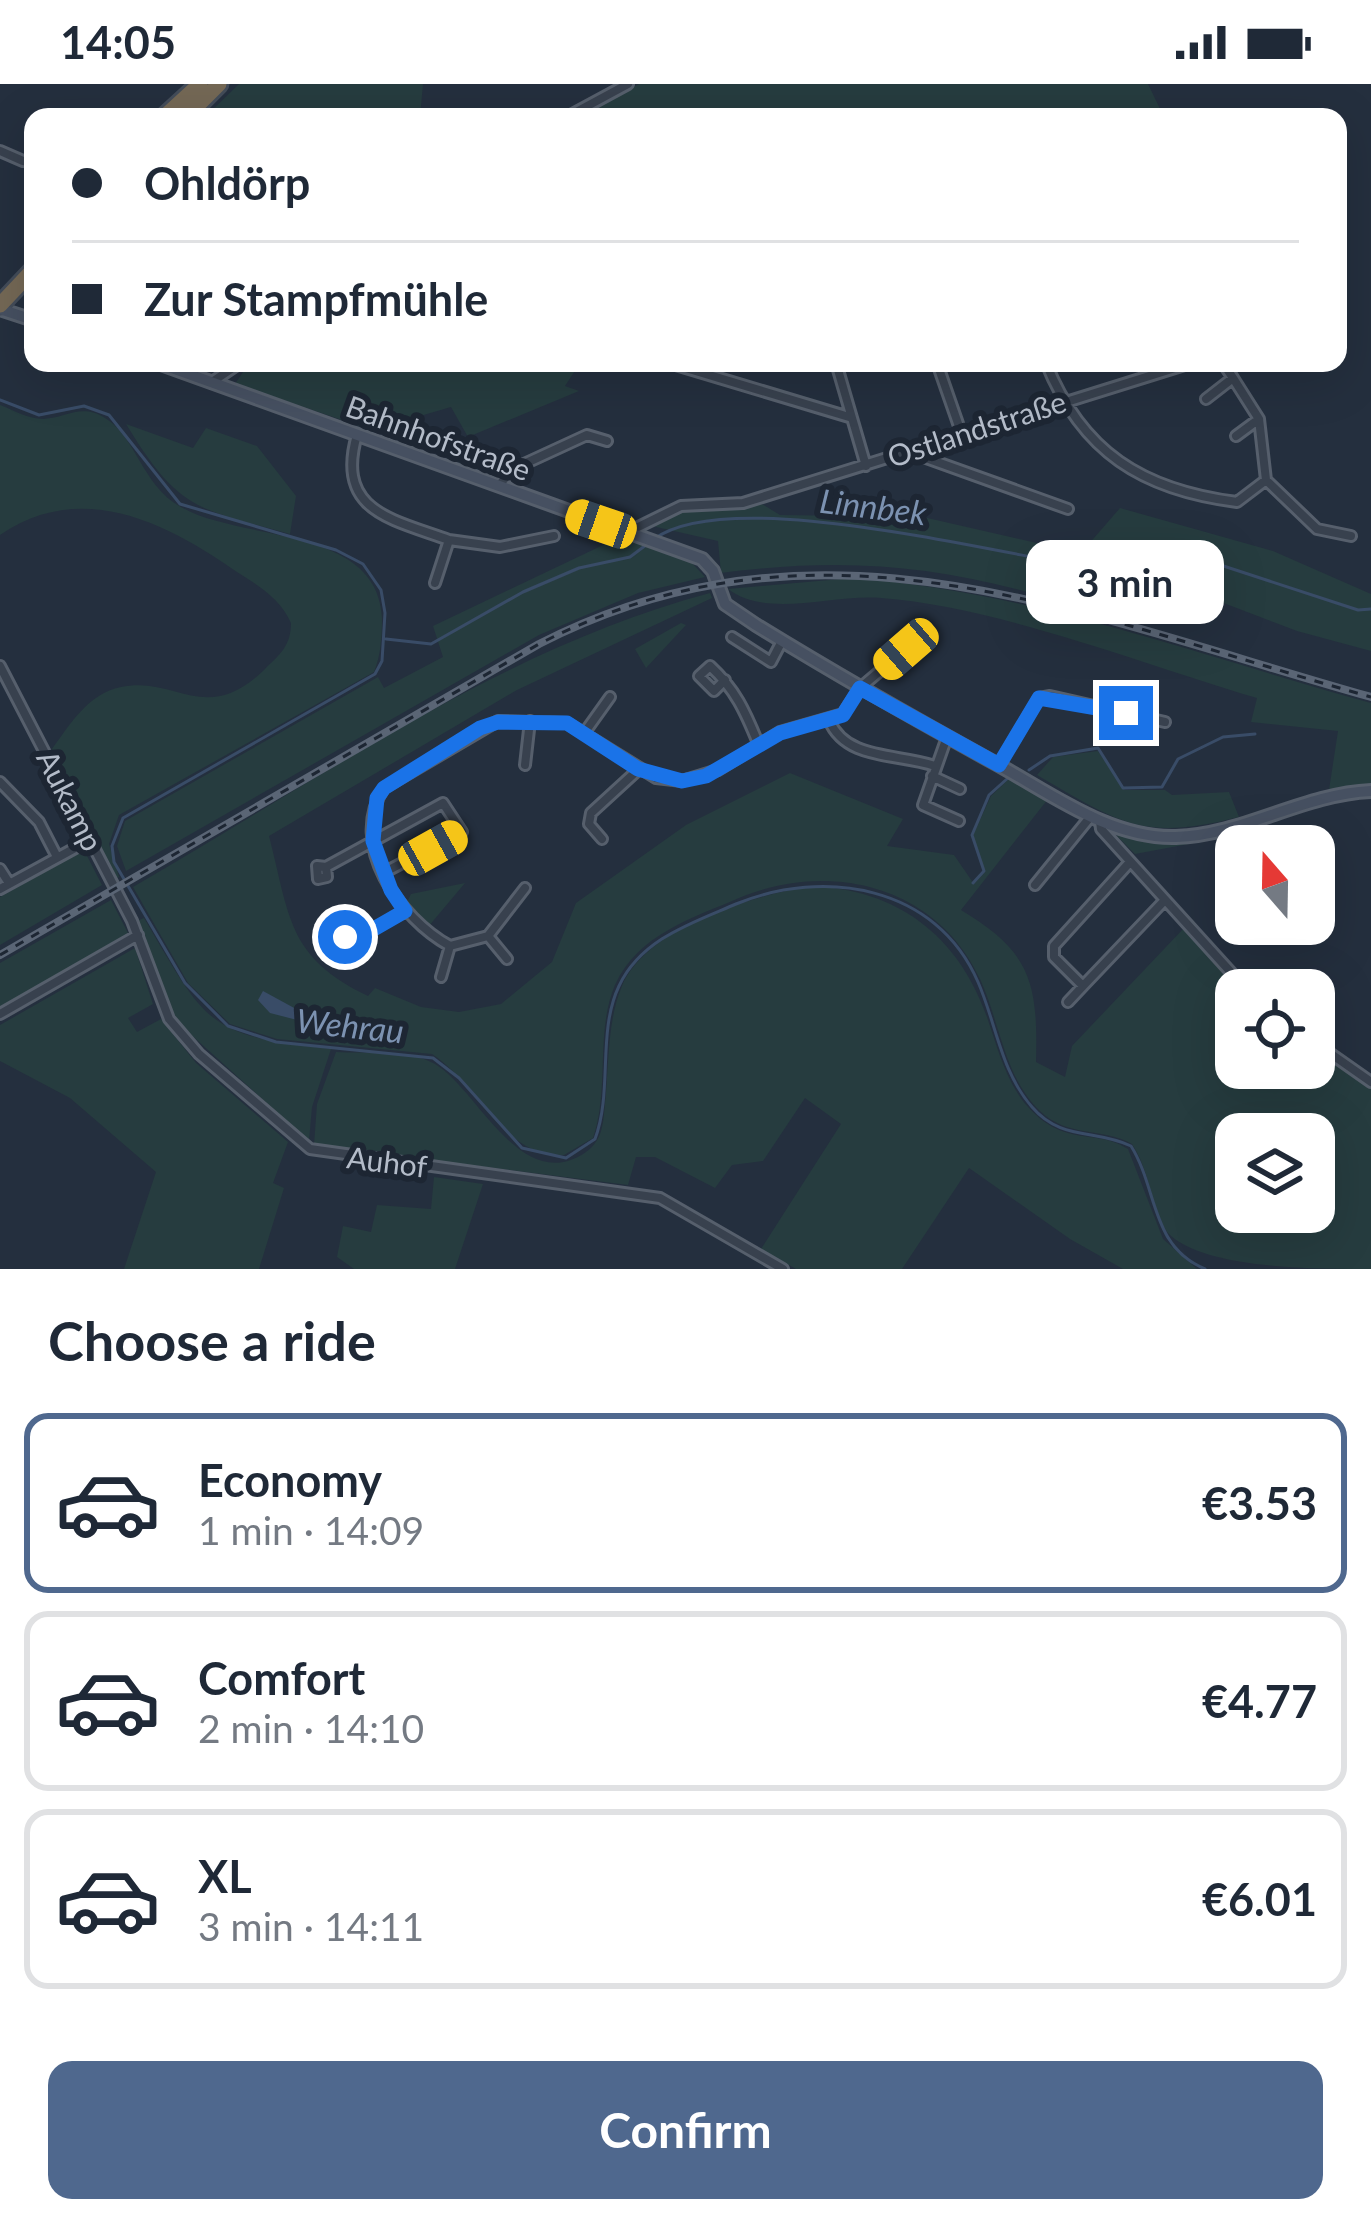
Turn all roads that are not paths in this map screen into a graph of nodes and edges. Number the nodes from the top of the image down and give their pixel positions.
1 (200, 84) edge
2 (219, 84) edge
3 (628, 84) edge
4 (174, 108) edge
5 (195, 108) edge
6 (583, 108) edge
7 (0, 151) edge
8 (23, 161) dead end
9 (24, 281) edge
10 (2, 304) edge
11 (196, 372) edge
12 (227, 372) edge
13 (699, 372) edge
14 (838, 372) edge
15 (940, 372) edge
16 (1050, 372) edge
17 (1153, 372) edge
18 (1229, 372) edge
19 (1233, 378) junction
20 (212, 382) junction
21 (1206, 399) dead end
22 (1062, 403) junction
23 (849, 417) junction
24 (1259, 419) junction
25 (357, 435) junction
26 (962, 435) junction
27 (1236, 436) dead end
28 (607, 441) dead end
29 (911, 452) junction
30 (866, 466) junction
31 (1266, 480) junction
32 (499, 486) junction
33 (1068, 509) dead end
34 (627, 533) junction
35 (554, 536) dead end
36 (1351, 536) dead end
37 (449, 540) junction
38 (435, 583) dead end
39 (732, 637) dead end
40 (782, 641) junction
41 (906, 649) dead end
42 (0, 666) edge
43 (725, 680) dead end
44 (860, 688) junction
45 (610, 697) dead end
46 (530, 721) junction
47 (829, 721) junction
48 (1165, 722) dead end
49 (586, 732) junction
50 (947, 737) junction
51 (758, 743) junction
52 (525, 765) dead end
53 (999, 765) junction
54 (638, 769) junction
55 (934, 771) junction
56 (0, 782) edge
57 (960, 789) dead end
58 (1371, 791) edge
59 (4, 793) edge
60 (1092, 816) junction
61 (959, 821) dead end
62 (602, 839) dead end
63 (88, 841) junction
64 (373, 841) junction
65 (56, 856) junction
66 (1130, 862) junction
67 (326, 867) dead end
68 (0, 869) edge
69 (383, 873) junction
70 (1035, 885) dead end
71 (4, 886) edge
72 (525, 888) dead end
73 (1165, 900) junction
74 (405, 911) junction
75 (138, 934) junction
76 (488, 936) junction
77 (358, 938) dead end
78 (450, 946) junction
79 (507, 959) dead end
80 (1228, 969) edge
81 (441, 977) dead end
82 (1083, 986) junction
83 (1067, 1002) dead end
84 (0, 1014) edge
85 (1335, 1057) edge
86 (1371, 1082) edge
87 (783, 1269) edge

1 - 4 highway
2 - 5 highway
3 - 6 street
7 - 8 street
9 - 10 highway
11 - 20 main road, Bahnhofstraße
12 - 20 street
13 - 23 street
14 - 23 street
15 - 26 street
16 - 22 street
17 - 22 street, Ostlandstraße
18 - 19 street
19 - 21 street
19 - 24 street
20 - 25 main road, Bahnhofstraße
22 - 26 street, Ostlandstraße
22 - 31 street
23 - 30 street
24 - 27 street
24 - 31 street
25 - 32 main road, Bahnhofstraße
25 - 37 street
26 - 29 street, Ostlandstraße
28 - 32 street
29 - 30 street, Ostlandstraße
29 - 33 street
30 - 34 street, Ostlandstraße
31 - 36 street
32 - 34 main road, Bahnhofstraße
34 - 40 main road, Bahnhofstraße
35 - 37 street
37 - 38 street
39 - 40 street
40 - 44 main road
41 - 44 street
42 - 63 street, Aukamp
43 - 51 street
44 - 47 street
44 - 50 main road
45 - 49 street
46 - 49 street
46 - 52 street
46 - 64 street
47 - 51 street
47 - 55 street
48 - 53 street
49 - 54 street
50 - 53 main road
50 - 55 street
51 - 54 street
53 - 60 main road
54 - 62 street
55 - 57 street
55 - 61 street
56 - 59 street
58 - 60 main road
59 - 65 street
60 - 66 street
60 - 70 street
63 - 65 street
63 - 75 street, Aukamp
64 - 67 street
64 - 69 street
64 - 69 street
65 - 71 street
66 - 73 street
66 - 82 street
68 - 71 street
69 - 74 street
72 - 76 street
73 - 80 street
73 - 82 street
74 - 77 street
74 - 78 street
75 - 84 street
75 - 87 street, Auhof
76 - 78 street
76 - 79 street
78 - 81 street
82 - 83 street
85 - 86 street

